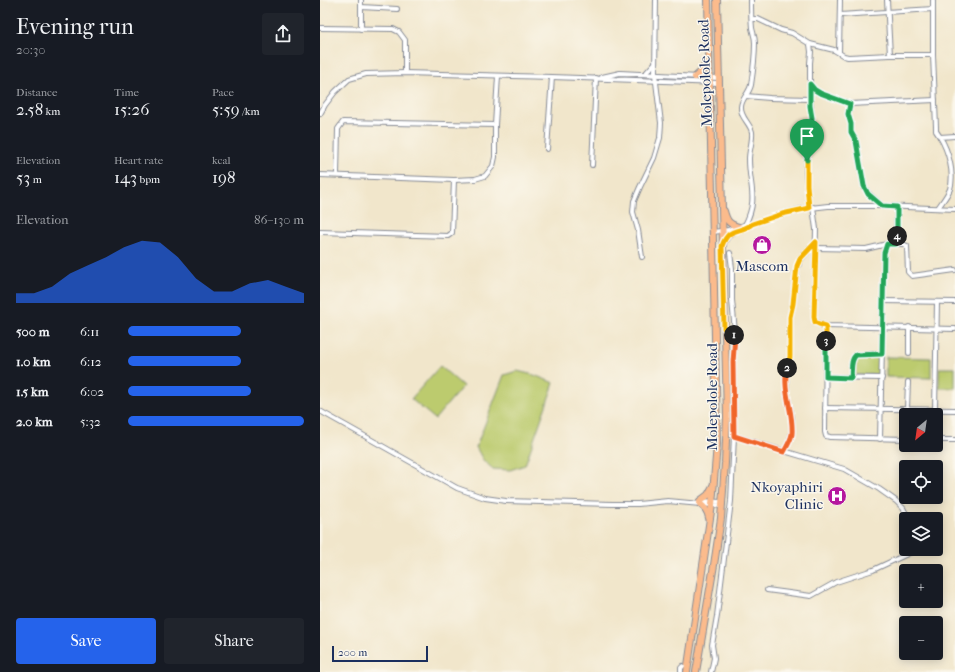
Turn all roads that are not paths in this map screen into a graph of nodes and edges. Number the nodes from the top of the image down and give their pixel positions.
1 (361, 0) edge
2 (656, 0) edge
3 (708, 0) edge
4 (717, 0) edge
5 (751, 0) edge
6 (840, 0) edge
7 (888, 0) edge
8 (933, 0) edge
9 (361, 7) junction
10 (397, 9) dead end
11 (933, 9) junction
12 (888, 11) junction
13 (840, 15) junction
14 (752, 19) junction
15 (320, 28) edge
16 (361, 29) junction
17 (810, 44) junction
18 (840, 52) junction
19 (890, 55) junction
20 (933, 55) junction
21 (708, 59) junction
22 (655, 63) junction
23 (405, 73) junction
24 (645, 74) junction
25 (655, 74) junction
26 (498, 76) junction
27 (552, 77) junction
28 (596, 78) junction
29 (691, 79) junction
30 (656, 80) junction
31 (709, 80) junction
32 (719, 80) junction
33 (810, 84) junction
34 (746, 96) junction
35 (810, 99) junction
36 (935, 100) junction
37 (850, 104) junction
38 (320, 114) edge
39 (496, 125) junction
40 (955, 136) edge
41 (940, 137) junction
42 (547, 149) dead end
43 (592, 165) dead end
44 (320, 175) edge
45 (337, 175) junction
46 (454, 180) junction
47 (722, 204) junction
48 (882, 206) junction
49 (897, 207) junction
50 (811, 208) junction
51 (938, 208) junction
52 (955, 209) edge
53 (752, 224) junction
54 (742, 226) junction
55 (734, 231) junction
56 (320, 232) edge
57 (722, 233) junction
58 (713, 234) junction
59 (816, 242) junction
60 (887, 244) junction
61 (896, 244) junction
62 (722, 246) junction
63 (816, 248) junction
64 (730, 253) dead end
65 (642, 258) dead end
66 (955, 270) edge
67 (883, 300) junction
68 (937, 302) junction
69 (955, 302) edge
70 (826, 326) junction
71 (883, 327) junction
72 (909, 327) junction
73 (724, 328) junction
74 (936, 328) junction
75 (955, 329) edge
76 (734, 335) junction
77 (725, 342) junction
78 (909, 353) dead end
79 (882, 354) junction
80 (826, 377) junction
81 (851, 378) junction
82 (882, 378) junction
83 (908, 382) dead end
84 (825, 408) junction
85 (881, 408) junction
86 (907, 408) edge
87 (935, 408) edge
88 (899, 409) edge
89 (943, 409) edge
90 (955, 410) edge
91 (320, 411) edge
92 (734, 436) junction
93 (880, 439) junction
94 (899, 439) edge
95 (943, 440) edge
96 (955, 440) edge
97 (784, 452) junction
98 (714, 485) junction
99 (700, 502) junction
100 (712, 503) junction
101 (722, 504) junction
102 (905, 512) edge
103 (710, 522) junction
104 (903, 556) edge
105 (767, 590) dead end
106 (685, 669) edge
107 (681, 672) edge
108 (696, 672) edge
109 (711, 672) edge

1 - 9 street
2 - 22 street
3 - 21 main road, Molepolole Road
4 - 32 main road, Molepolole Road
5 - 14 street
6 - 13 street
7 - 12 street
8 - 11 street
9 - 10 street
9 - 16 street
11 - 12 street
11 - 20 street
12 - 13 street
12 - 19 street
13 - 18 street
14 - 17 street
14 - 34 street
15 - 16 street
16 - 23 street
17 - 18 street
17 - 33 street
18 - 19 street
19 - 20 street
20 - 36 street
21 - 29 main road
21 - 31 main road, Molepolole Road
22 - 24 street
22 - 25 street
23 - 26 street
23 - 38 street
24 - 25 street
24 - 28 street
25 - 29 street
25 - 30 street
26 - 27 street
26 - 39 street
27 - 28 street
27 - 42 street
28 - 30 street
28 - 43 street
29 - 30 street
29 - 31 street
29 - 31 street
30 - 65 street
31 - 32 street
31 - 58 main road, Molepolole Road
32 - 47 main road, Molepolole Road
33 - 35 street
33 - 37 street
34 - 35 street
34 - 54 street
35 - 50 street
36 - 37 street
36 - 41 street
37 - 48 street
39 - 45 street
39 - 46 street
40 - 41 street
41 - 51 street
44 - 45 street
45 - 46 street
46 - 56 street
47 - 54 main road
47 - 57 main road, Molepolole Road
48 - 49 street
48 - 50 street
49 - 51 street
49 - 61 street
50 - 53 street
50 - 59 street
51 - 52 street
53 - 54 street
53 - 55 street
54 - 57 street
55 - 57 street
55 - 62 main road
57 - 58 street
57 - 62 main road, Molepolole Road
58 - 98 main road, Molepolole Road
59 - 63 street
59 - 97 street
60 - 61 street
60 - 63 street
60 - 67 street
61 - 66 street
62 - 73 main road, Molepolole Road
63 - 70 street
64 - 76 street
67 - 68 street
67 - 71 street
68 - 69 street
68 - 74 street
70 - 71 street
70 - 80 street
71 - 72 street
71 - 79 street
72 - 74 street
72 - 78 street
73 - 76 street
73 - 77 main road, Molepolole Road
74 - 75 street
74 - 87 street
76 - 77 street
76 - 92 street
77 - 101 main road, Molepolole Road
79 - 81 street
79 - 82 street
80 - 81 street
80 - 84 street
81 - 82 street
82 - 85 street
83 - 86 street
84 - 85 street
84 - 93 street
85 - 88 street
85 - 93 street
89 - 90 street
91 - 99 street
92 - 97 street
92 - 109 street
93 - 94 street
95 - 96 street
97 - 102 street
98 - 99 main road
98 - 100 main road, Molepolole Road
99 - 100 street
99 - 103 main road
100 - 101 street
100 - 103 main road, Molepolole Road
101 - 108 main road, Molepolole Road
103 - 106 main road, Molepolole Road
104 - 105 street
106 - 107 street

